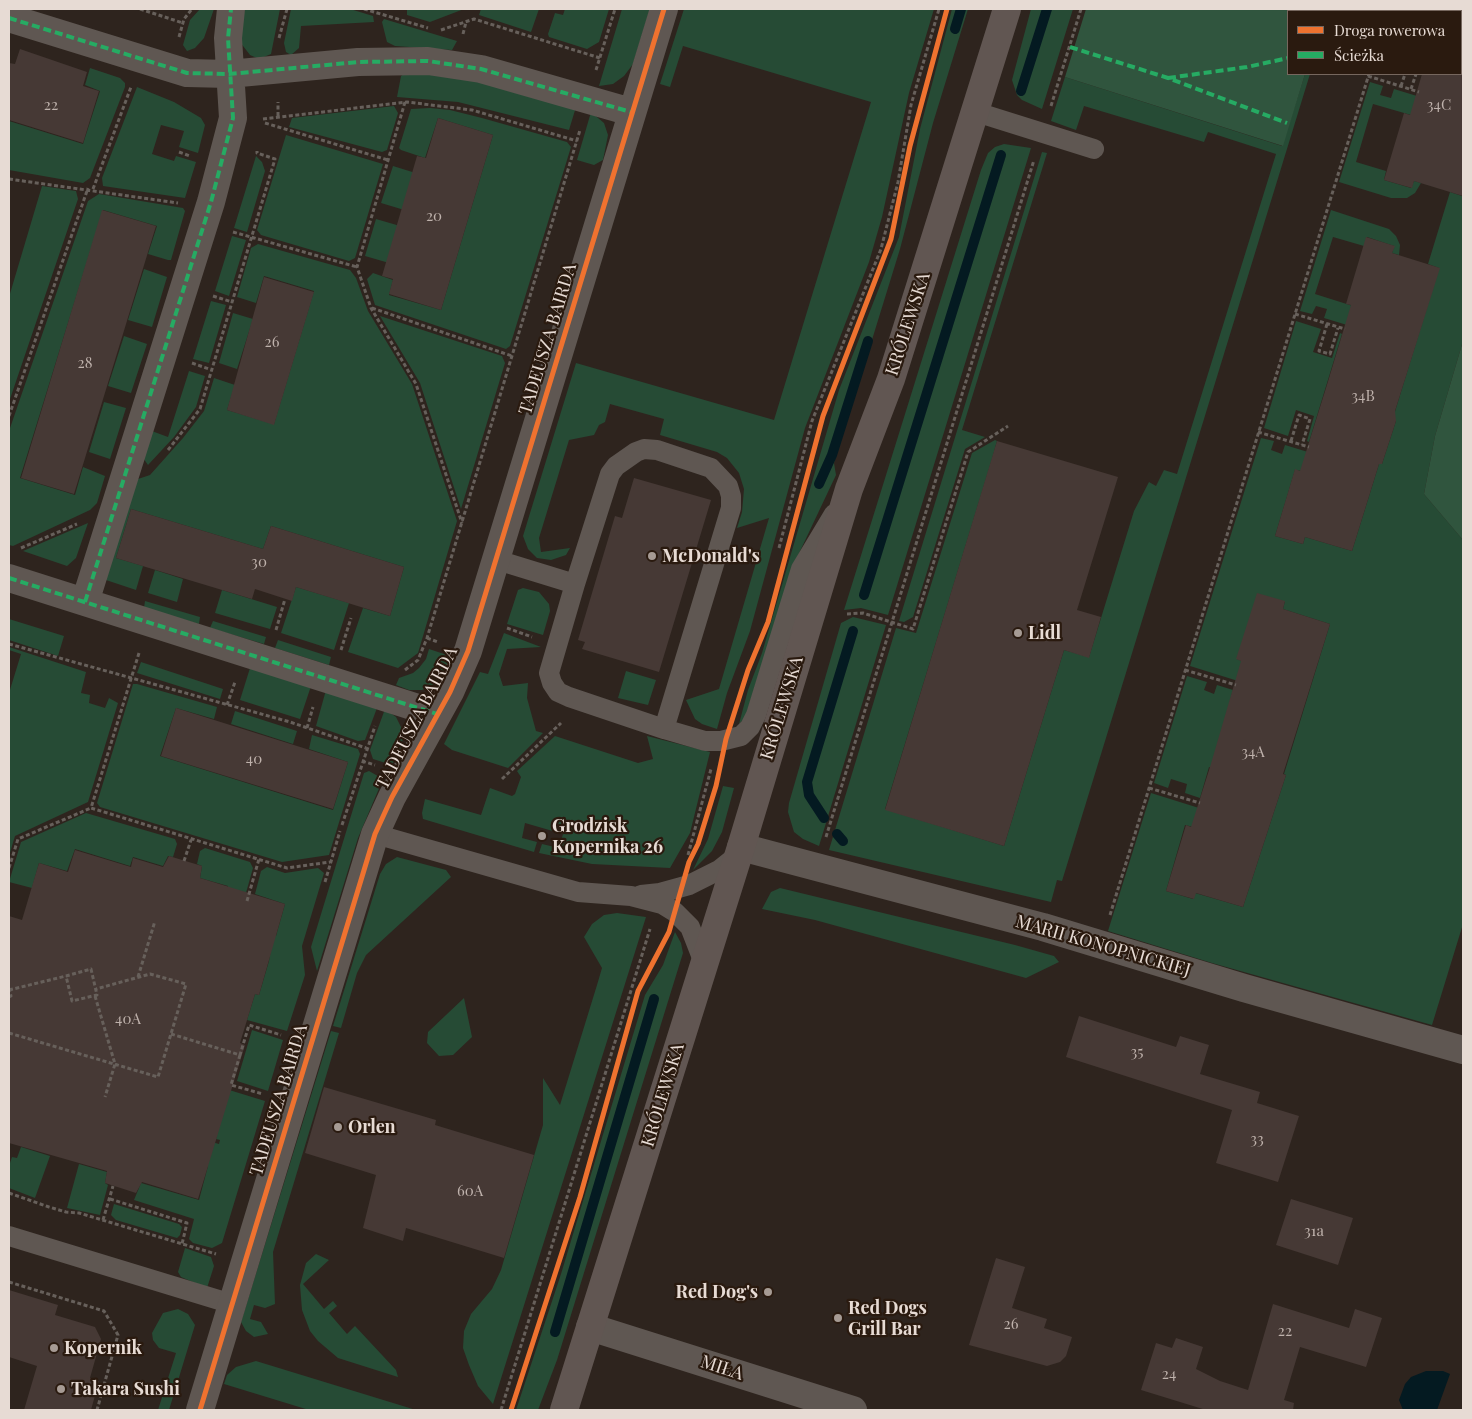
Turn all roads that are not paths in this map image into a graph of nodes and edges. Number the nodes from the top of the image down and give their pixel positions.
1 (231, 9) edge
2 (664, 9) edge
3 (1007, 9) edge
4 (9, 18) edge
5 (229, 74) junction
6 (631, 112) junction
7 (976, 112) junction
8 (1094, 149) dead end
9 (849, 488) junction
10 (497, 560) junction
11 (9, 578) edge
12 (575, 584) junction
13 (85, 602) junction
14 (437, 714) junction
15 (664, 729) junction
16 (375, 834) junction
17 (740, 851) junction
18 (631, 896) junction
19 (704, 963) junction
20 (1463, 1050) edge
21 (9, 1236) edge
22 (232, 1304) junction
23 (590, 1327) junction
24 (200, 1410) edge
25 (564, 1410) edge
26 (853, 1410) edge

1 - 5 street
2 - 6 street, TADEUSZA BAIRDA
3 - 7 main road, KRÓLEWSKA
4 - 5 street
5 - 6 street
5 - 13 street
6 - 10 street, TADEUSZA BAIRDA
7 - 8 lane
7 - 9 main road, KRÓLEWSKA
9 - 15 lane
9 - 17 main road, KRÓLEWSKA
10 - 12 lane
10 - 14 street, TADEUSZA BAIRDA
11 - 13 street
12 - 15 lane
12 - 15 lane
13 - 14 street
14 - 16 street, TADEUSZA BAIRDA
16 - 18 lane
16 - 22 street, TADEUSZA BAIRDA
17 - 18 lane
17 - 19 main road, KRÓLEWSKA
17 - 20 street, MARII KONOPNICKIEJ
18 - 19 lane
19 - 23 main road, KRÓLEWSKA
21 - 22 lane
22 - 24 street, TADEUSZA BAIRDA
23 - 25 main road, KRÓLEWSKA
23 - 26 street, MIŁA

